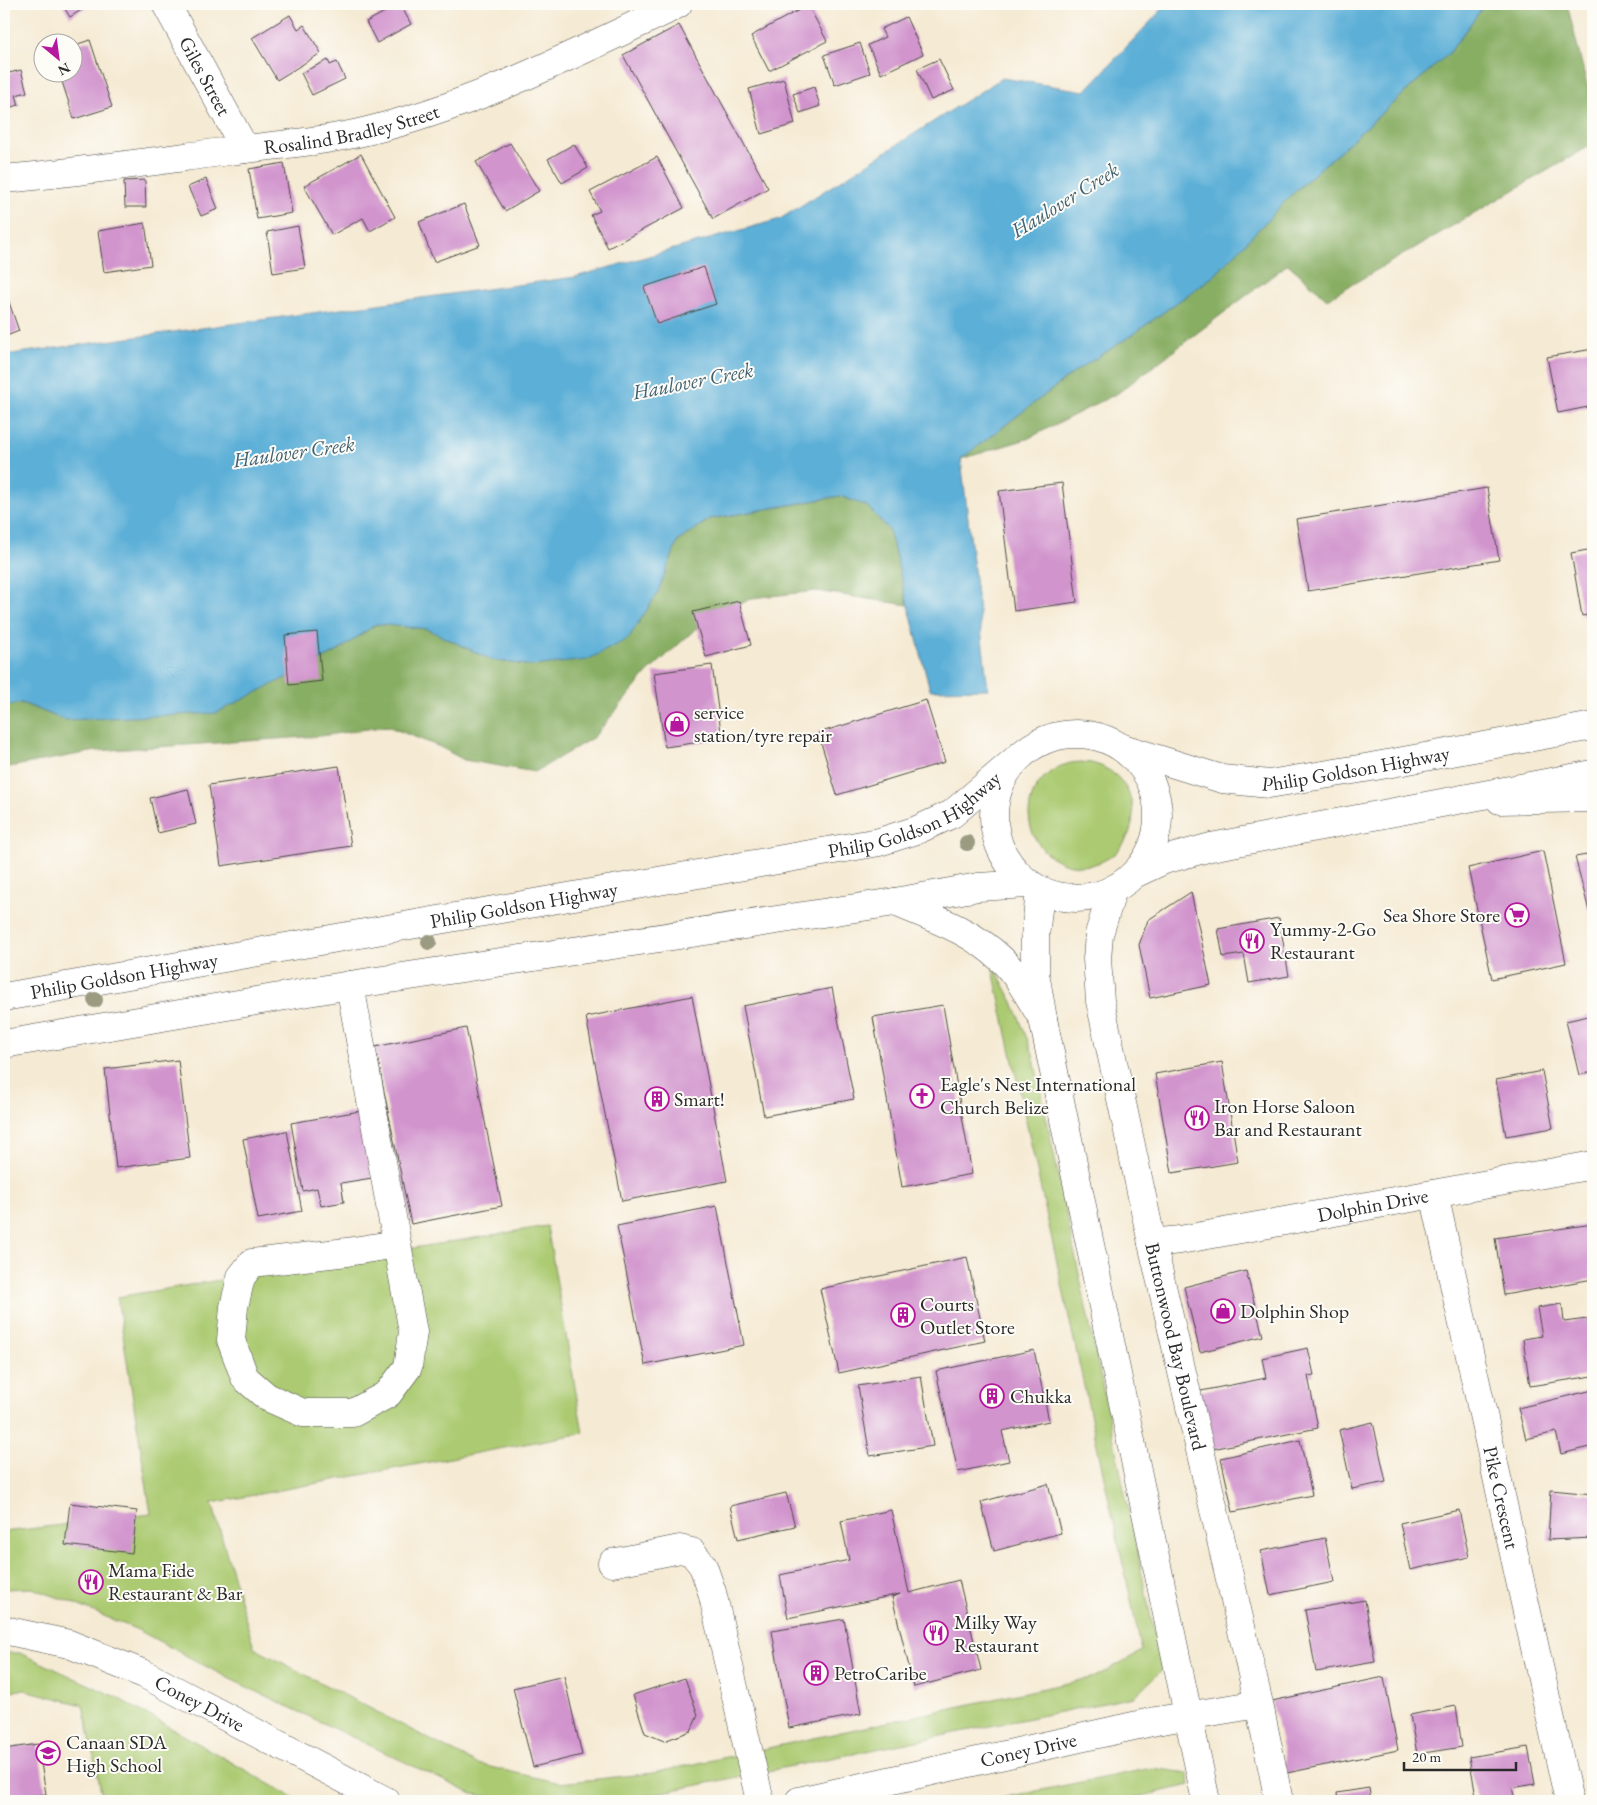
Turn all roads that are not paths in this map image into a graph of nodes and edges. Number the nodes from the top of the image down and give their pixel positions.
1 (166, 4) edge
2 (678, 4) edge
3 (245, 149) junction
4 (4, 179) edge
5 (1593, 726) edge
6 (1120, 747) junction
7 (1020, 756) junction
8 (1593, 774) edge
9 (1593, 798) edge
10 (1453, 800) junction
11 (1123, 882) junction
12 (1034, 887) junction
13 (895, 902) junction
14 (350, 985) junction
15 (4, 997) edge
16 (1043, 1019) junction
17 (4, 1044) edge
18 (1593, 1165) edge
19 (1434, 1194) junction
20 (1152, 1243) junction
21 (397, 1244) junction
22 (612, 1563) dead end
23 (4, 1630) edge
24 (1259, 1704) junction
25 (1189, 1717) junction
26 (386, 1801) edge
27 (760, 1801) edge
28 (799, 1801) edge
29 (1206, 1801) edge
30 (1279, 1801) edge
31 (1569, 1801) edge

1 - 3 street, Giles Street
2 - 3 street, Rosalind Bradley Street
3 - 4 street, Rosalind Bradley Street
5 - 6 street, Philip Goldson Highway
6 - 7 street
6 - 11 street
7 - 12 street
7 - 15 street, Philip Goldson Highway
8 - 10 street
9 - 10 street
10 - 11 street
11 - 12 street
11 - 20 street, Buttonwood Bay Boulevard
12 - 13 street
12 - 16 street
13 - 14 street
13 - 16 street
14 - 17 street
14 - 21 street
16 - 25 street
18 - 19 street, Dolphin Drive
19 - 20 street, Dolphin Drive
19 - 31 street, Pike Crescent
20 - 24 street, Buttonwood Bay Boulevard
21 - 21 street
22 - 27 street
23 - 26 street, Coney Drive
24 - 25 street, Coney Drive
24 - 30 street, Buttonwood Bay Boulevard
25 - 28 street, Coney Drive
25 - 29 street

